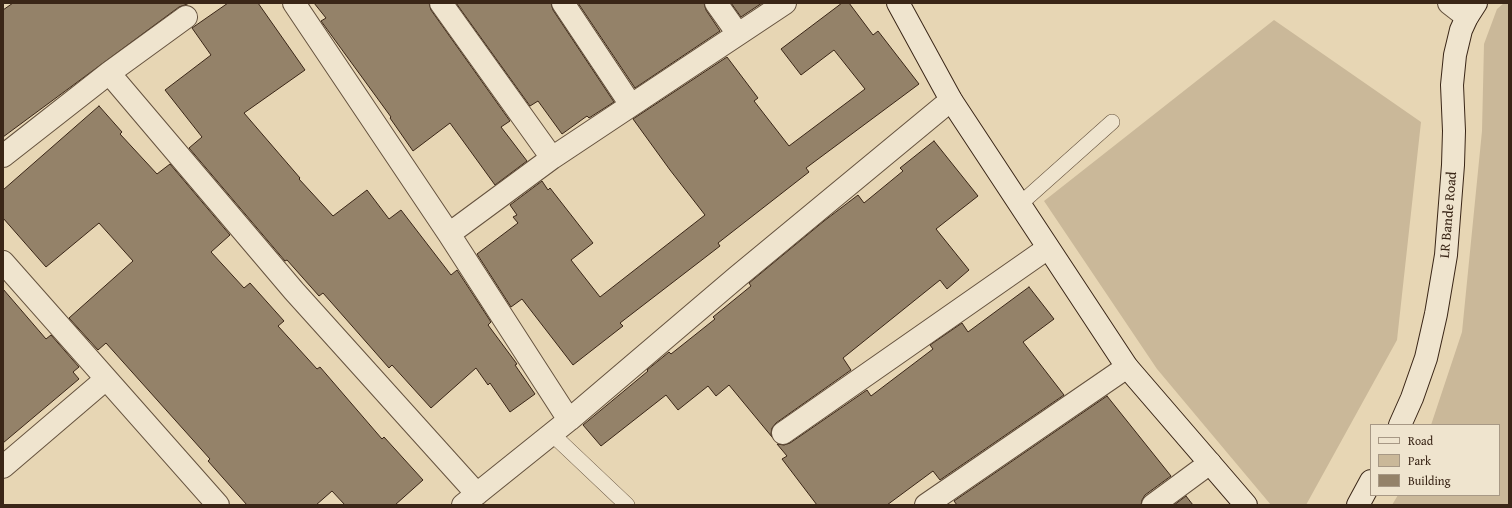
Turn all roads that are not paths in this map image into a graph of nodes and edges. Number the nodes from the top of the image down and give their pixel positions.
1 (294, 3) edge
2 (441, 3) edge
3 (563, 3) edge
4 (716, 3) edge
5 (785, 3) edge
6 (898, 3) edge
7 (1449, 3) edge
8 (1471, 10) edge
9 (186, 17) dead end
10 (738, 34) junction
11 (109, 73) junction
12 (951, 100) junction
13 (631, 105) junction
14 (1112, 122) dead end
15 (3, 156) edge
16 (552, 158) junction
17 (1020, 205) junction
18 (449, 234) junction
19 (1048, 248) junction
20 (3, 262) edge
21 (1127, 367) junction
22 (106, 379) junction
23 (569, 420) junction
24 (1400, 424) edge
25 (783, 433) dead end
26 (552, 434) junction
27 (1210, 463) junction
28 (3, 467) edge
29 (1370, 483) edge
30 (470, 499) edge
31 (218, 505) edge
32 (627, 505) edge
33 (926, 505) edge
34 (1152, 505) edge
35 (1246, 505) edge
36 (1358, 505) edge

1 - 18 street
2 - 16 street
3 - 13 street
4 - 10 street
5 - 10 street
6 - 12 street
7 - 8 street
8 - 24 street, LR Bande Road
9 - 11 street
10 - 13 street
11 - 15 street
11 - 30 street
12 - 17 street
12 - 23 street
13 - 16 street
14 - 17 lane
16 - 18 street
17 - 19 street
18 - 23 street
19 - 21 street
19 - 25 street
20 - 22 street
21 - 27 street
21 - 33 street
22 - 28 street
22 - 31 street
23 - 26 street
26 - 30 street
26 - 32 lane
27 - 34 street
27 - 35 street
29 - 36 street

